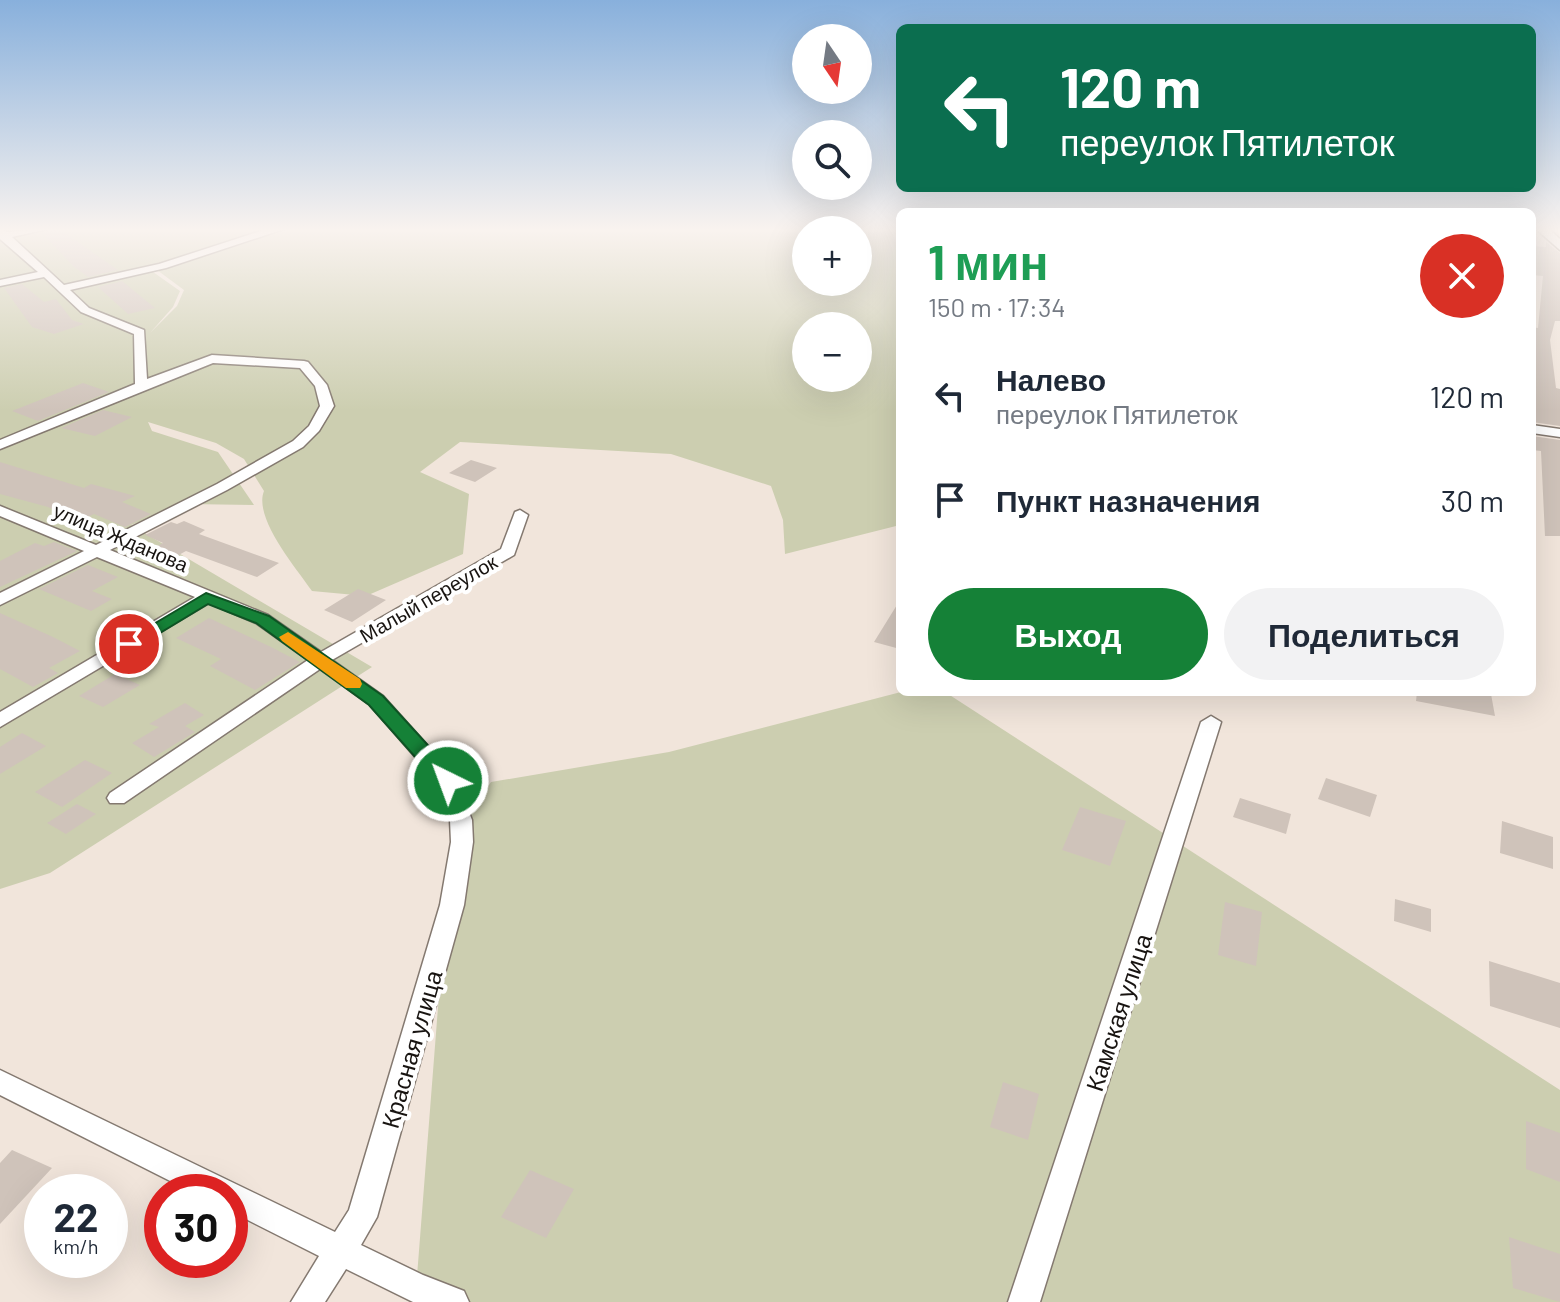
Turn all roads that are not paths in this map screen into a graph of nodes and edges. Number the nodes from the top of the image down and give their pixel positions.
1 (62, 290) edge
2 (141, 386) junction
3 (1536, 430) edge
4 (1560, 433) edge
5 (0, 445) edge
6 (0, 511) edge
7 (520, 515) dead end
8 (96, 549) junction
9 (206, 598) junction
10 (0, 600) edge
11 (320, 660) junction
12 (0, 721) edge
13 (1211, 722) dead end
14 (448, 781) joint
15 (117, 798) dead end
16 (0, 1082) edge
17 (186, 1174) edge
18 (248, 1205) edge
19 (340, 1250) junction
20 (307, 1302) edge
21 (453, 1302) edge
22 (1024, 1302) edge

1 - 2 street
2 - 5 street
2 - 8 street
3 - 4 street
6 - 8 street, улица Жданова
7 - 11 street, Малый переулок
8 - 9 street, улица Жданова
8 - 10 street
9 - 11 street, улица Жданова
9 - 12 street
11 - 14 street, улица Жданова
11 - 15 street, Малый переулок
13 - 22 street, Камская улица
14 - 19 street, Красная улица
16 - 17 street
18 - 19 street
19 - 20 street, Красная улица
19 - 21 street

